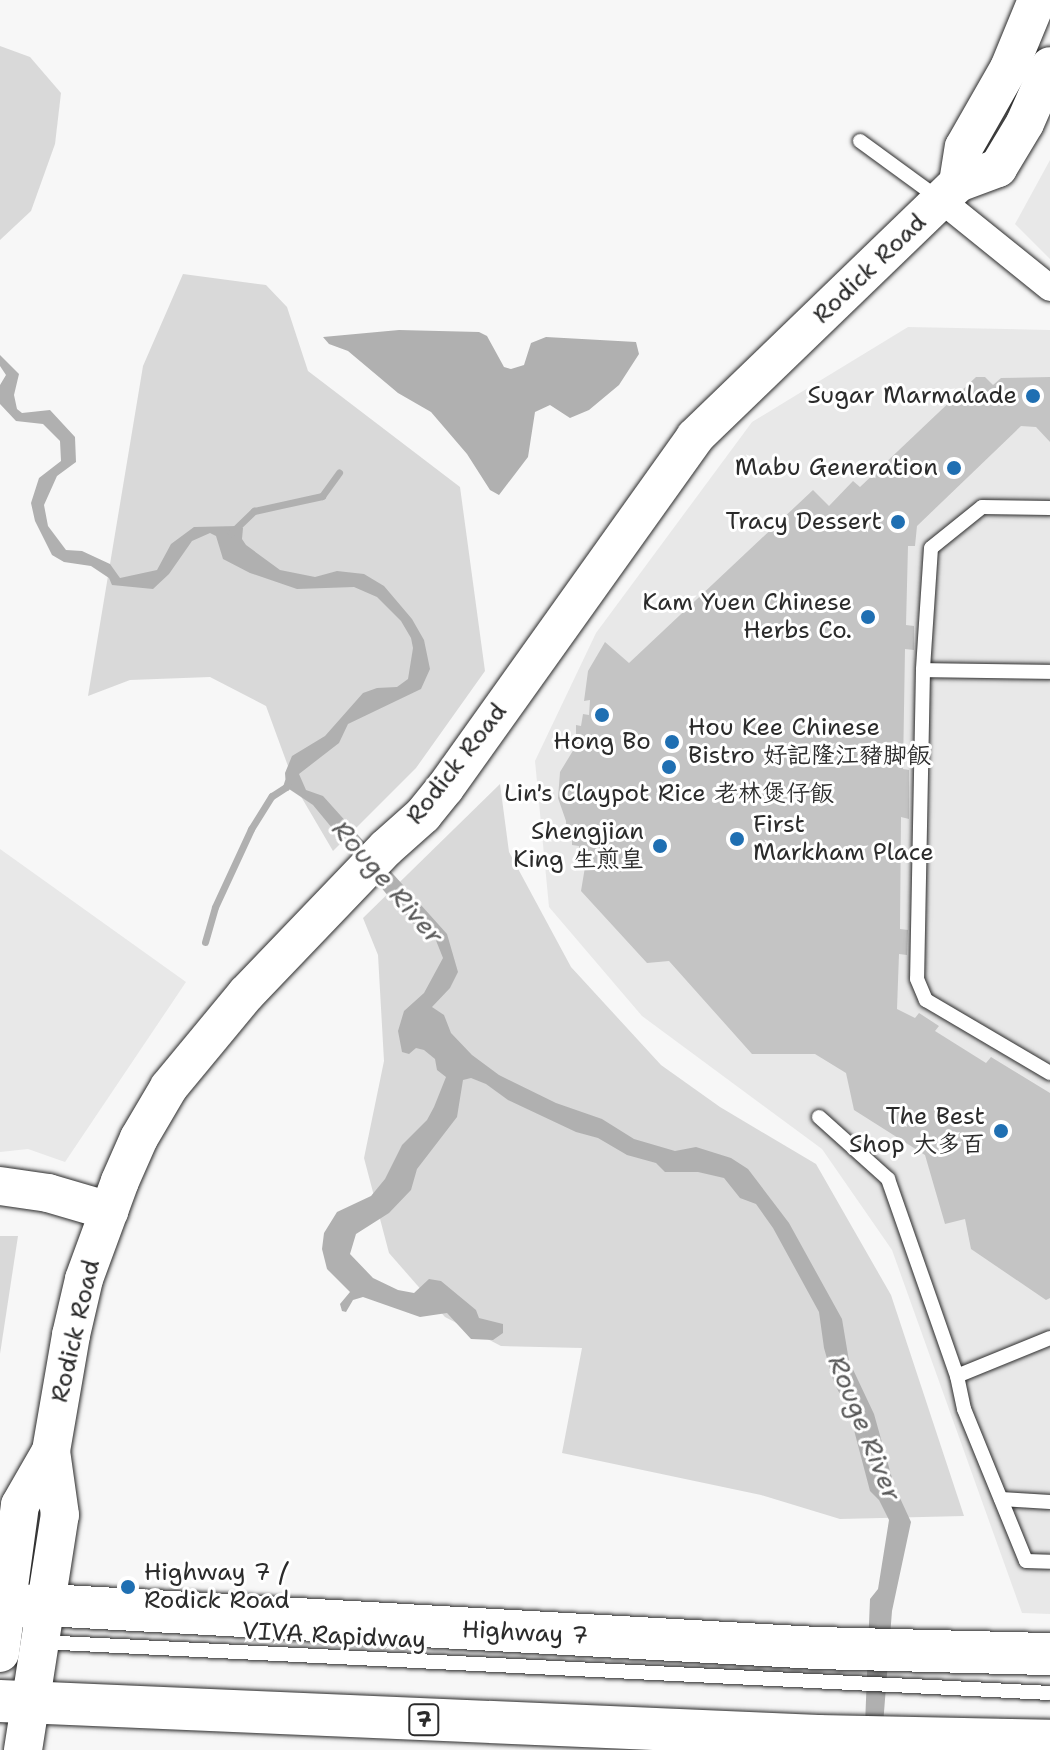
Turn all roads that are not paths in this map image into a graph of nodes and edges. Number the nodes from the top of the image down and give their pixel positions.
1 (1037, 0) edge
2 (1050, 66) edge
3 (860, 141) dead end
4 (949, 192) junction
5 (1050, 288) edge
6 (1050, 508) edge
7 (923, 670) junction
8 (1050, 672) edge
9 (1050, 1073) edge
10 (819, 1117) dead end
11 (0, 1186) edge
12 (109, 1211) junction
13 (1050, 1338) edge
14 (957, 1376) junction
15 (1001, 1499) junction
16 (1050, 1502) edge
17 (1050, 1562) edge
18 (16, 1631) edge
19 (1050, 1654) edge
20 (924, 1669) junction
21 (1050, 1693) edge
22 (16, 1700) edge
23 (1050, 1741) edge
24 (23, 1750) edge

1 - 4 main road
2 - 4 main road, Rodick Road
3 - 4 lane
4 - 5 street
4 - 12 main road, Rodick Road
6 - 7 lane
7 - 8 lane
7 - 9 lane
10 - 14 lane
11 - 12 main road
12 - 18 main road, Rodick Road
13 - 14 lane
14 - 15 lane
15 - 16 lane
15 - 17 lane
18 - 20 main road, Highway 7
18 - 22 main road, Rodick Road
19 - 20 main road, Highway 7
20 - 21 lane
22 - 23 main road, 7
22 - 24 main road, Rodick Road

